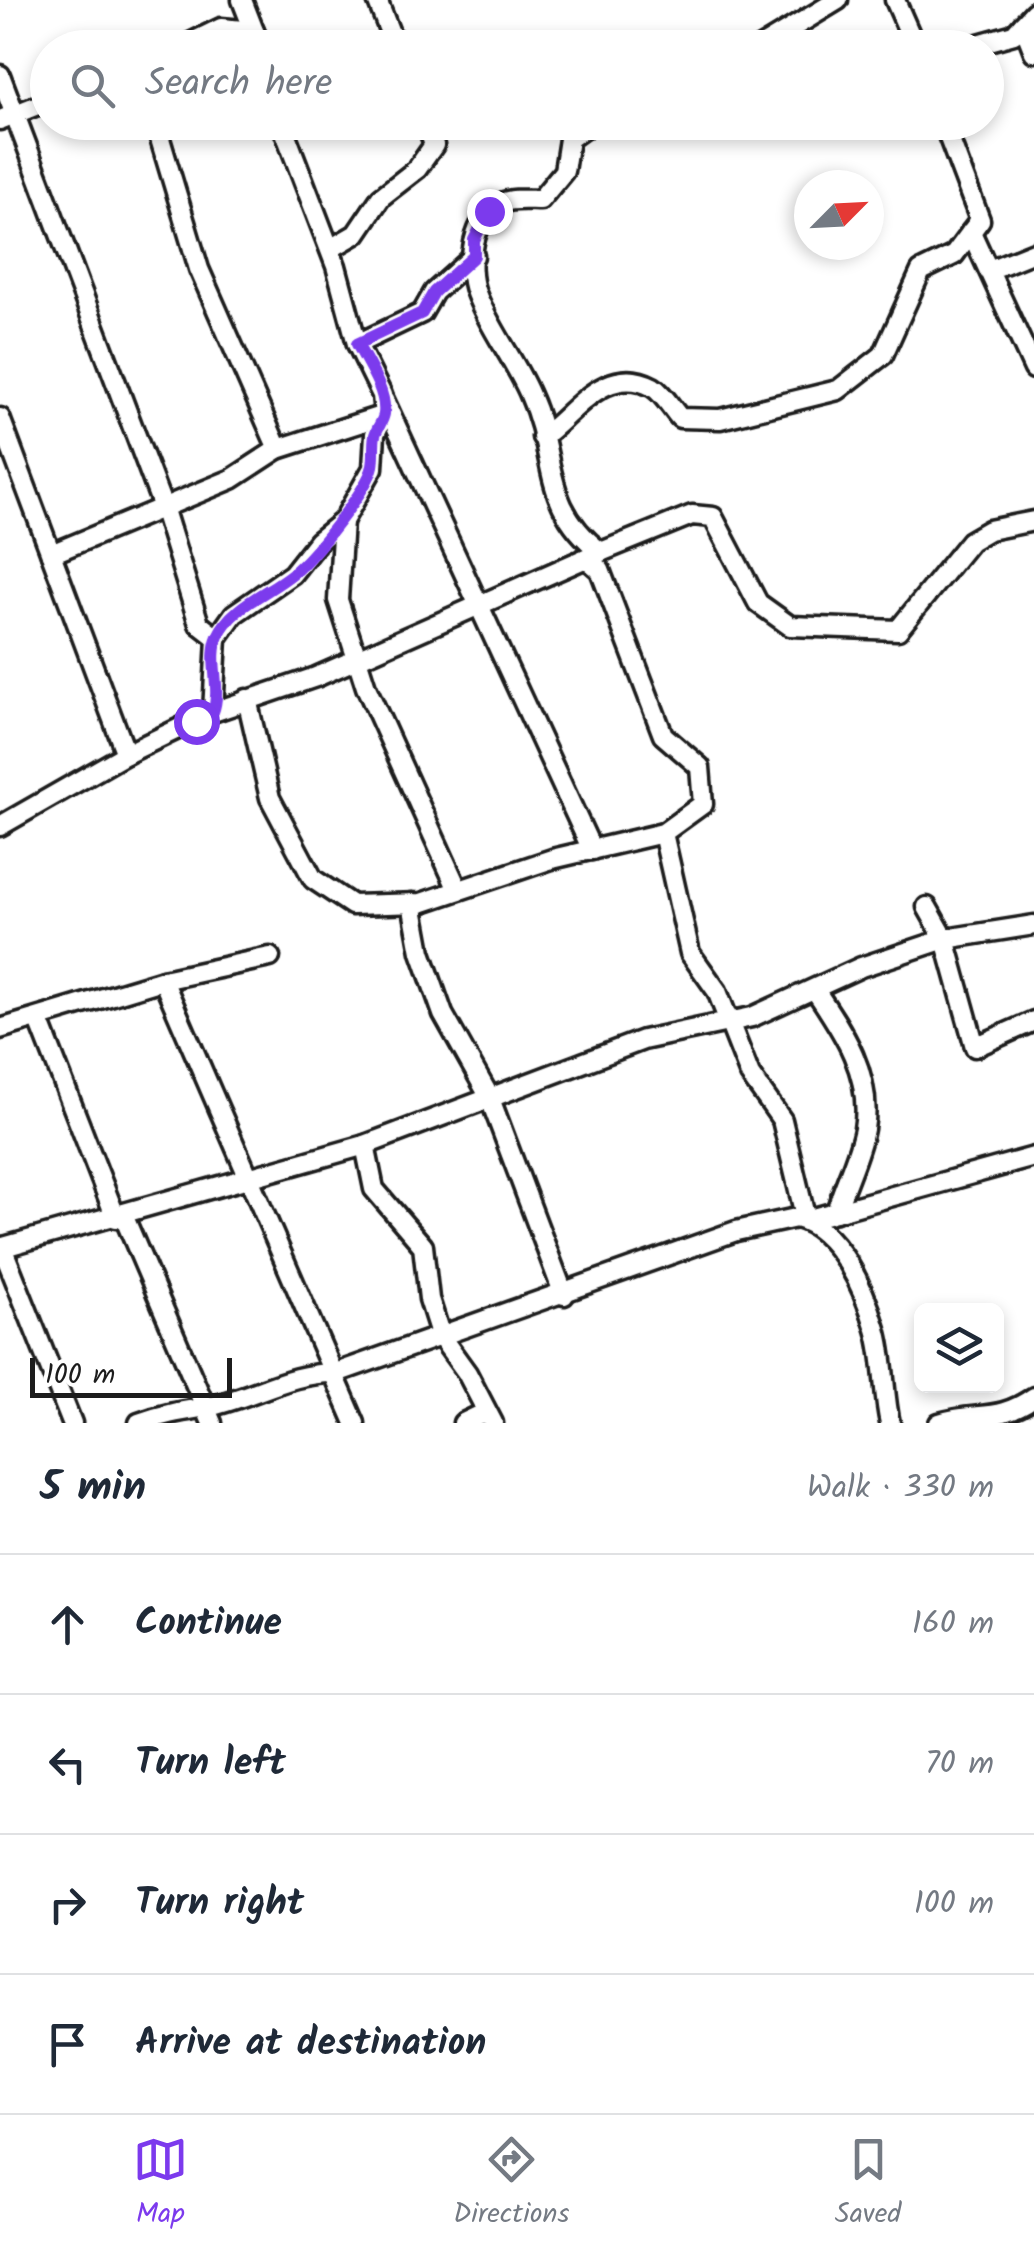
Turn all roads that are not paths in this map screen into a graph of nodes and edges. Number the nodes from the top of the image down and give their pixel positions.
1 (242, 0) edge
2 (377, 0) edge
3 (838, 0) edge
4 (895, 0) edge
5 (1028, 18) edge
6 (254, 30) edge
7 (389, 30) edge
8 (789, 30) edge
9 (908, 30) edge
10 (1004, 37) edge
11 (1034, 52) edge
12 (0, 75) edge
13 (8, 117) edge
14 (160, 140) edge
15 (288, 140) edge
16 (432, 140) edge
17 (569, 140) edge
18 (950, 140) edge
19 (971, 232) junction
20 (330, 249) junction
21 (1034, 252) edge
22 (474, 256) junction
23 (989, 270) junction
24 (357, 344) junction
25 (1034, 369) edge
26 (383, 405) junction
27 (0, 418) edge
28 (542, 437) junction
29 (278, 448) junction
30 (164, 510) junction
31 (344, 520) junction
32 (1034, 522) edge
33 (51, 554) junction
34 (593, 555) junction
35 (480, 606) junction
36 (217, 638) junction
37 (357, 658) junction
38 (247, 699) junction
39 (213, 712) junction
40 (126, 754) junction
41 (0, 826) edge
42 (663, 833) junction
43 (592, 850) junction
44 (458, 890) junction
45 (412, 904) junction
46 (927, 907) dead end
47 (1034, 926) edge
48 (945, 939) junction
49 (270, 957) dead end
50 (162, 980) junction
51 (814, 990) junction
52 (39, 1020) junction
53 (1034, 1021) edge
54 (730, 1024) junction
55 (0, 1029) edge
56 (489, 1096) junction
57 (365, 1145) junction
58 (1034, 1156) edge
59 (249, 1178) junction
60 (836, 1212) junction
61 (120, 1217) junction
62 (806, 1220) junction
63 (1, 1248) edge
64 (564, 1295) junction
65 (441, 1338) junction
66 (336, 1373) junction
67 (1034, 1397) edge
68 (208, 1415) edge
69 (490, 1417) edge
70 (1000, 1420) edge
71 (72, 1423) edge
72 (139, 1423) edge
73 (355, 1423) edge
74 (463, 1423) edge
75 (890, 1423) edge
76 (938, 1423) edge

1 - 6 street
2 - 7 street
3 - 8 street
4 - 9 street
5 - 10 street
5 - 11 street
12 - 13 street
13 - 30 street
14 - 29 street
15 - 20 street
16 - 20 street
17 - 22 street
18 - 19 street
19 - 23 street
19 - 28 street
20 - 24 street
21 - 23 street
22 - 24 street
22 - 28 street
23 - 25 street
24 - 26 street
26 - 29 street
26 - 31 street
26 - 35 street
27 - 33 street
28 - 34 street
29 - 30 street
30 - 33 street
30 - 36 street
31 - 36 street
31 - 37 street
32 - 34 street
33 - 40 street
34 - 35 street
34 - 42 street
35 - 37 street
35 - 43 street
36 - 39 street
37 - 38 street
37 - 44 street
38 - 39 street
38 - 45 street
39 - 40 street
40 - 41 street
42 - 43 street
42 - 54 street
43 - 44 street
44 - 45 street
45 - 56 street
46 - 48 street
47 - 48 street
48 - 51 street
48 - 53 street
49 - 50 street
50 - 52 street
50 - 59 street
51 - 54 street
51 - 60 street
52 - 55 street
52 - 61 street
54 - 56 street
54 - 62 street
56 - 57 street
56 - 64 street
57 - 59 street
57 - 65 street
58 - 60 street
59 - 61 street
59 - 66 street
60 - 62 street
61 - 63 street
61 - 68 street
62 - 64 street
62 - 75 street
63 - 71 street
64 - 65 street
65 - 66 street
65 - 69 street
66 - 68 street
66 - 73 street
67 - 70 street
68 - 72 street
69 - 74 street
70 - 76 street

